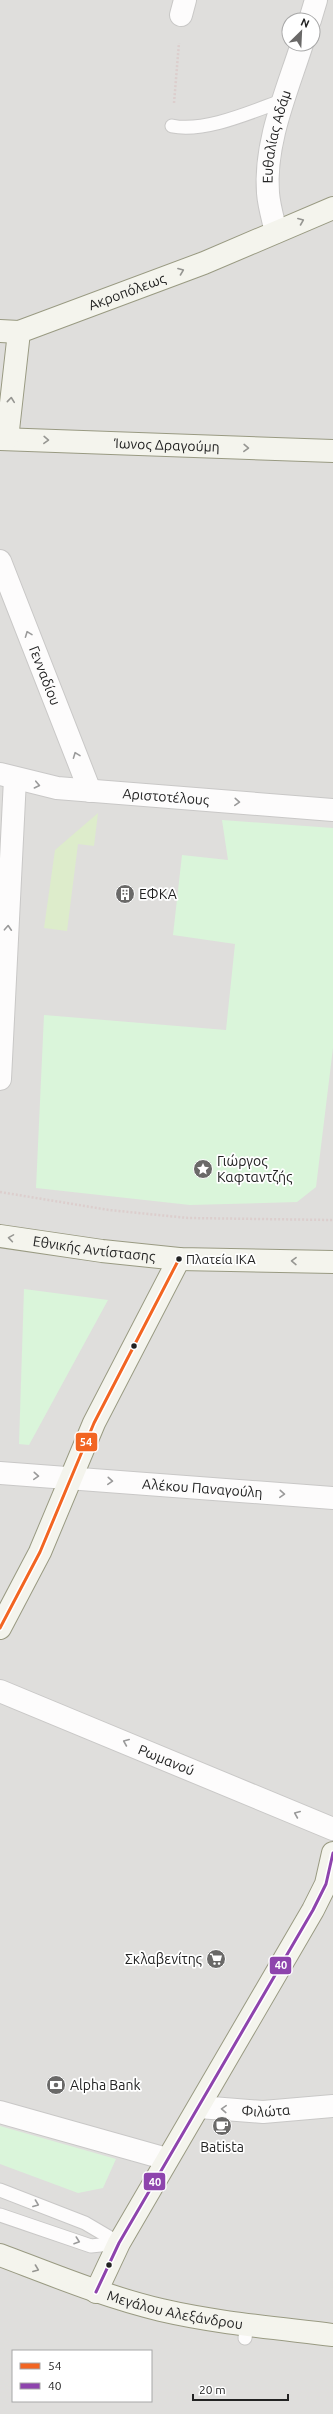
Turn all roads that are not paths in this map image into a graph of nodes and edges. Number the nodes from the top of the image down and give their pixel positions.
1 (316, 0) edge
2 (312, 12) edge
3 (299, 52) edge
4 (284, 100) junction
5 (172, 126) road end
6 (333, 208) edge
7 (276, 232) junction
8 (9, 332) edge
9 (4, 439) edge
10 (333, 451) edge
11 (0, 561) edge
12 (8, 776) edge
13 (90, 791) junction
14 (333, 810) edge
15 (2, 1005) edge
16 (0, 1079) edge
17 (0, 1236) edge
18 (179, 1259) junction
19 (333, 1262) edge
20 (0, 1473) edge
21 (72, 1478) junction
22 (333, 1498) edge
23 (0, 1628) edge
24 (0, 1691) edge
25 (333, 1829) edge
26 (333, 1853) edge
27 (333, 2106) edge
28 (199, 2107) junction
29 (0, 2112) edge
30 (167, 2159) junction
31 (0, 2190) edge
32 (0, 2215) edge
33 (119, 2243) junction
34 (0, 2255) edge
35 (96, 2292) junction
36 (333, 2335) edge

1 - 2 street
3 - 4 street, Ευθαλίας Αδάμ
4 - 5 lane
4 - 7 street, Ευθαλίας Αδάμ
7 -> 6 main road, Ακροπόλεως
8 -> 7 main road, Ακροπόλεως
9 -> 8 main road, Ακροπόλεως
9 -> 10 main road, Ίωνος Δραγούμη
13 -> 11 street, Γενναδίου
12 -> 13 street, Αριστοτέλους
15 -> 12 street
13 -> 14 street, Αριστοτέλους
15 - 16 street
18 -> 17 main road, Εθνικής Αντίστασης
19 -> 18 main road, Εθνικής Αντίστασης
18 - 21 main road
20 -> 21 street, Αλέκου Παναγούλη
21 -> 22 street, Αλέκου Παναγούλη
21 - 23 main road
25 -> 24 street, Ρωμανού
26 - 28 main road
27 -> 28 street, Φιλώτα
28 - 30 main road
29 - 30 street
30 - 33 main road
31 -> 33 lane
32 -> 33 lane
33 - 35 main road
34 -> 35 main road, Μεγάλου Αλεξάνδρου
35 - 36 main road, Μεγάλου Αλεξάνδρου

